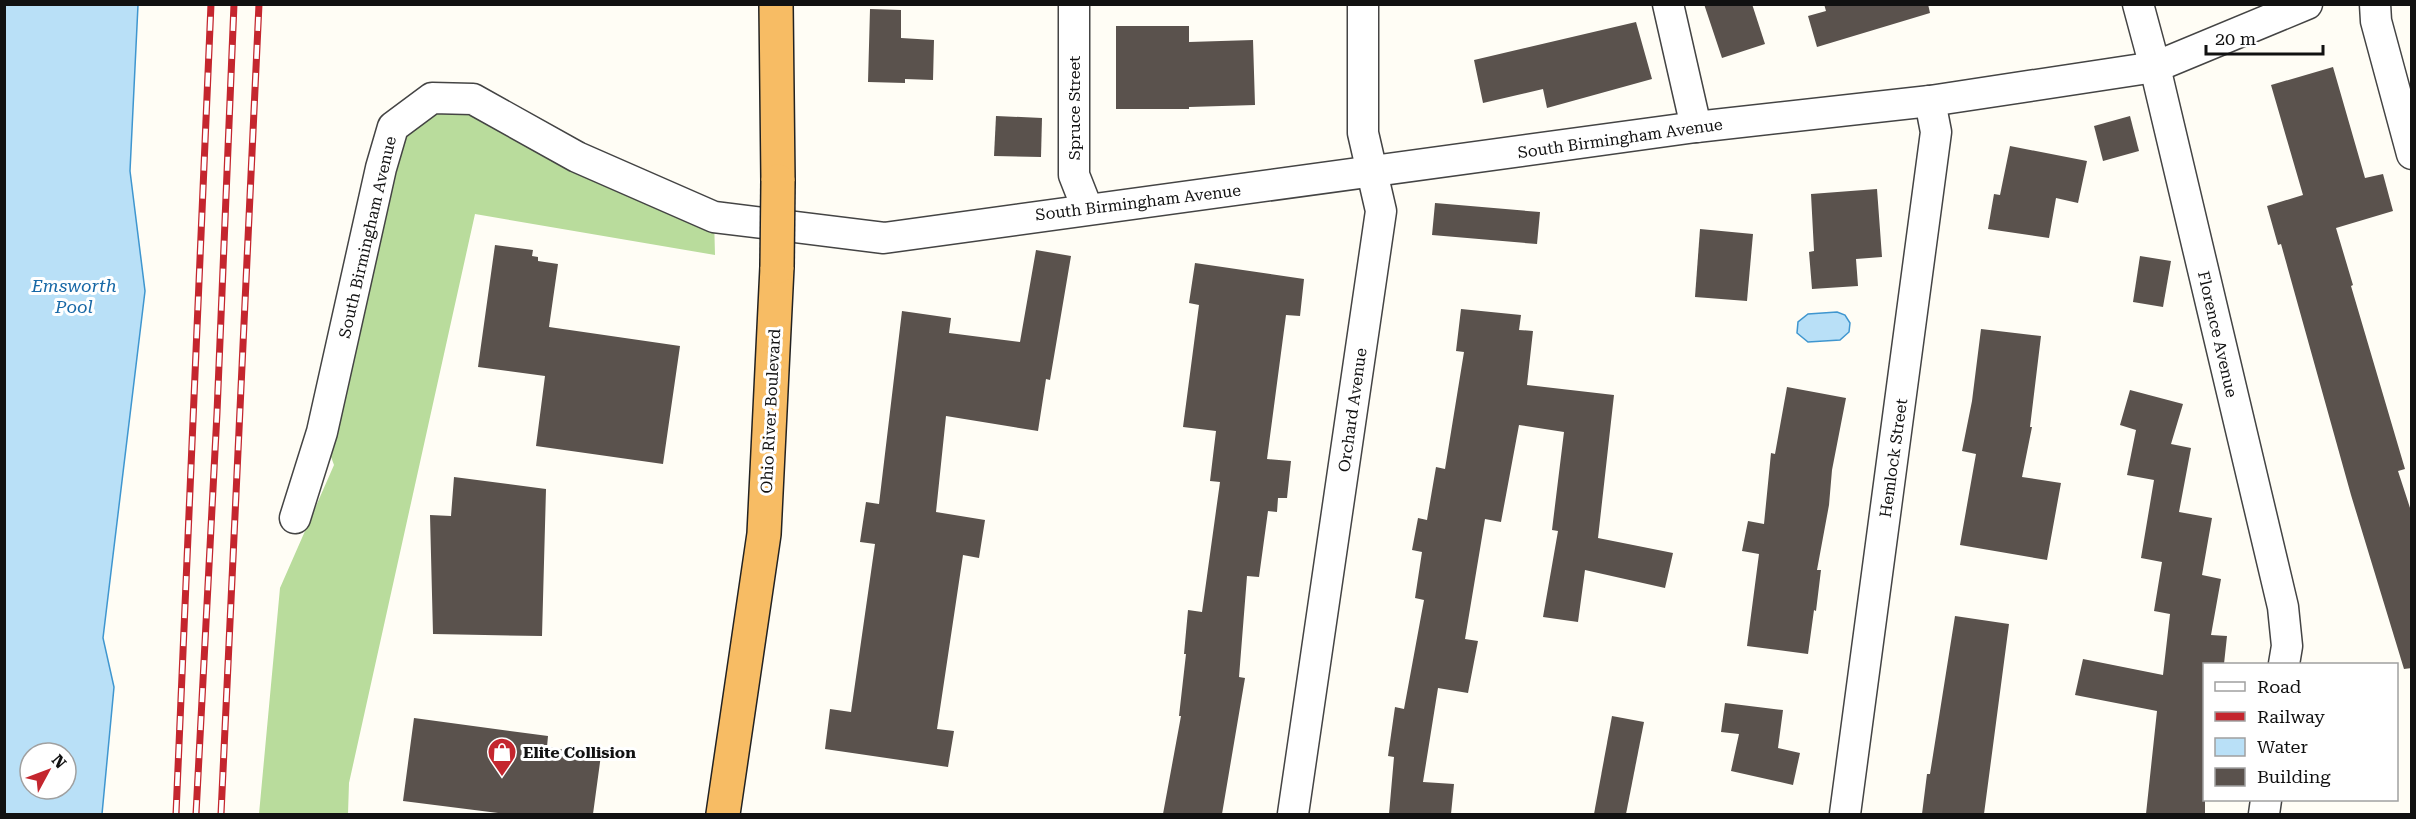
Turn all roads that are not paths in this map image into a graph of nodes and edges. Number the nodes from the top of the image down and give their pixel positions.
1 (776, 4) edge
2 (1074, 4) edge
3 (1363, 4) edge
4 (1668, 4) edge
5 (2138, 4) edge
6 (2307, 4) edge
7 (2375, 4) edge
8 (2155, 67) junction
9 (1929, 101) junction
10 (1696, 127) junction
11 (2412, 154) edge
12 (1373, 172) junction
13 (1087, 208) junction
14 (295, 518) dead end
15 (2284, 663) edge
16 (723, 814) edge
17 (1293, 814) edge
18 (1845, 814) edge

1 - 16 highway, Ohio River Boulevard, bridge
2 - 13 street, Spruce Street
3 - 12 street, Orchard Avenue
4 - 10 street
5 - 8 street, Florence Avenue
6 - 8 street, South Birmingham Avenue
7 - 11 street
8 - 9 street, South Birmingham Avenue
8 - 15 street, Florence Avenue
9 - 10 street, South Birmingham Avenue
9 - 18 street, Hemlock Street
10 - 12 street, South Birmingham Avenue
12 - 13 street, South Birmingham Avenue
12 - 17 street, Orchard Avenue
13 - 14 street, South Birmingham Avenue

